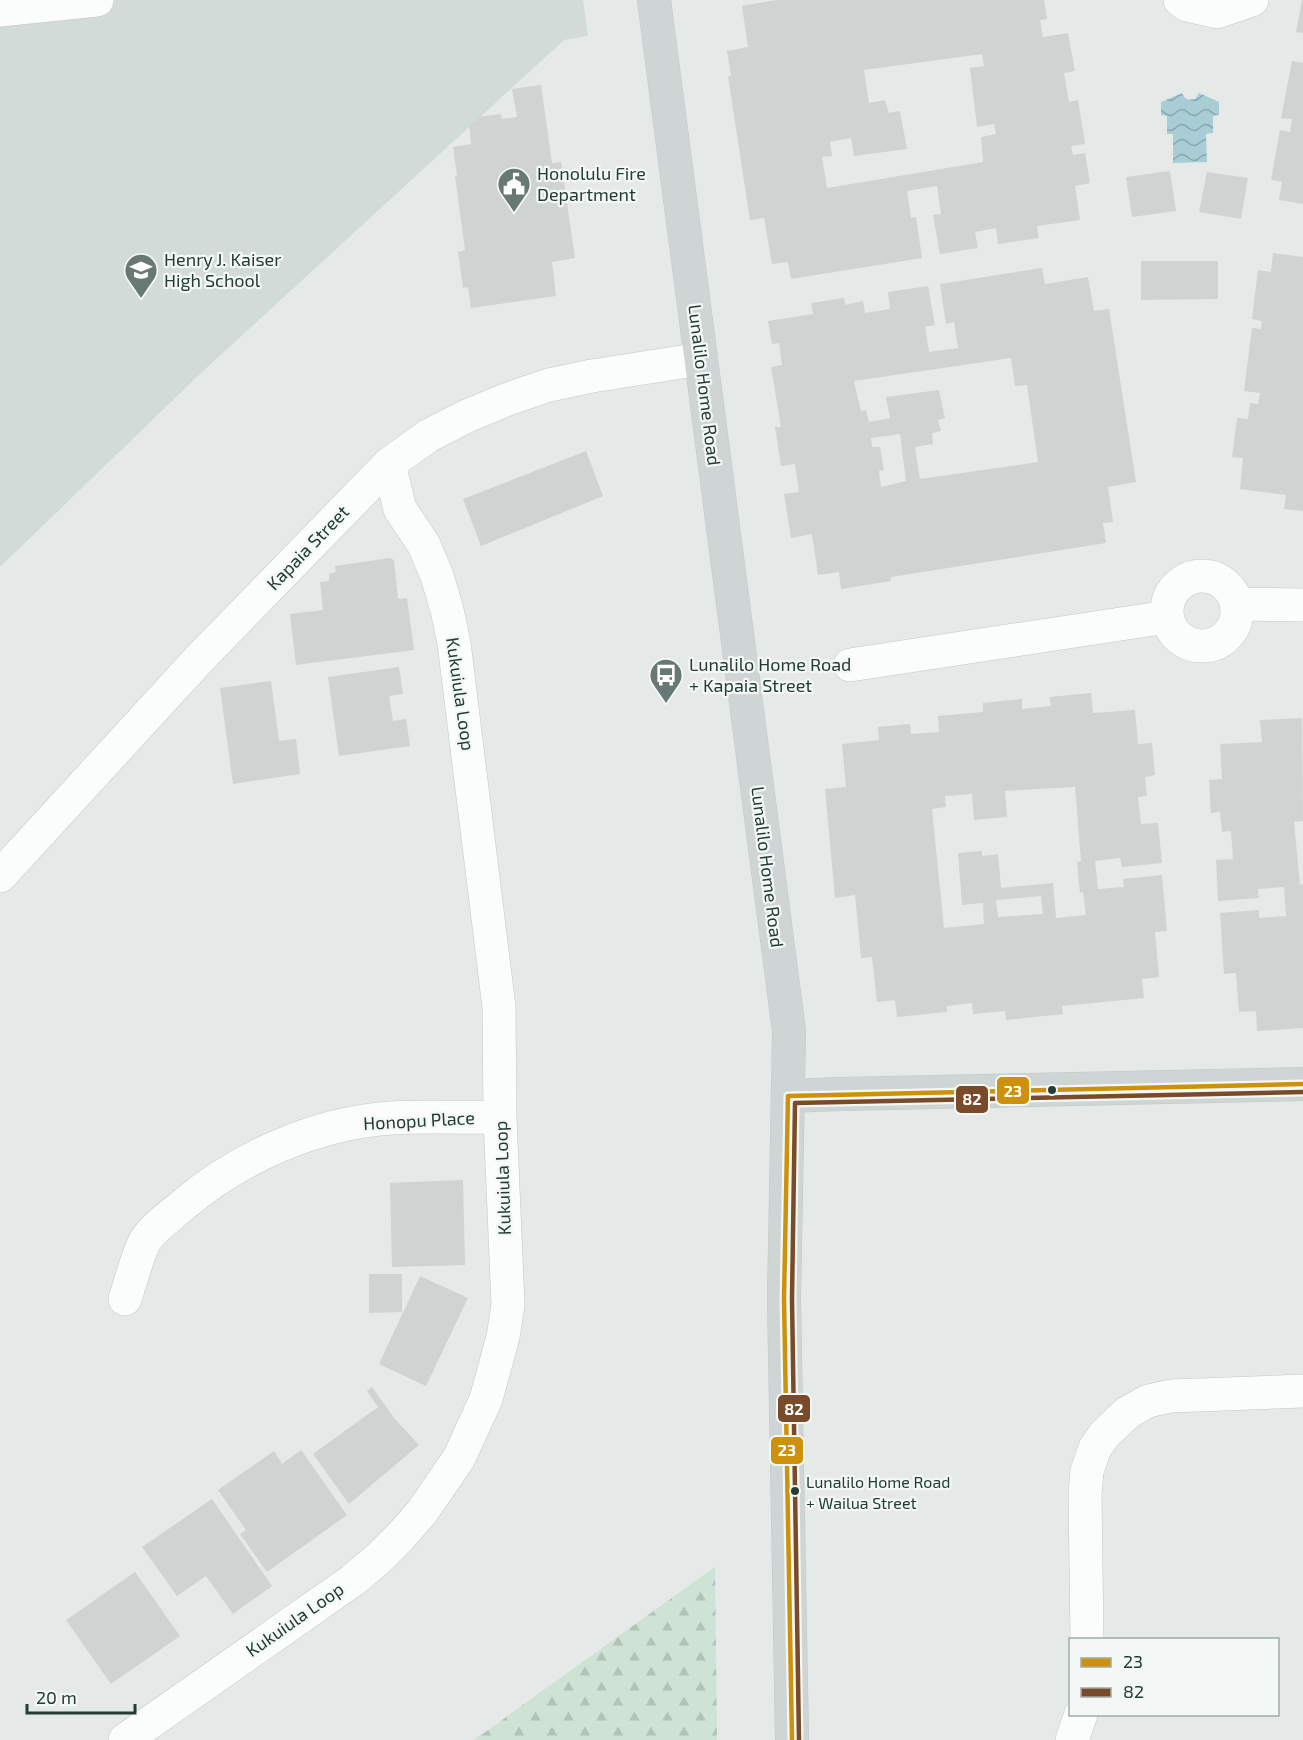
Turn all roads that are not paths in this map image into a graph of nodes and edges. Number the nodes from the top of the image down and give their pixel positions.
1 (97, 0) edge
2 (654, 0) edge
3 (1180, 0) edge
4 (1252, 0) edge
5 (0, 10) edge
6 (701, 360) junction
7 (389, 464) junction
8 (1237, 604) junction
9 (1303, 605) edge
10 (1167, 617) junction
11 (850, 665) dead end
12 (0, 876) edge
13 (1303, 1084) edge
14 (788, 1096) junction
15 (500, 1117) junction
16 (125, 1299) dead end
17 (1303, 1391) edge
18 (1087, 1638) edge
19 (1080, 1716) edge
20 (125, 1740) edge
21 (792, 1740) edge
22 (1072, 1740) edge

1 - 5 street
2 - 6 main road, Lunalilo Home Road
3 - 4 street
6 - 7 street, Kapaia Street
6 - 14 main road, Lunalilo Home Road
7 - 12 street, Kapaia Street
7 - 15 street, Kukuiula Loop
8 - 9 street
8 - 10 street
8 - 10 street
10 - 11 street
13 - 14 main road
14 - 21 main road, Lunalilo Home Road
15 - 16 street, Honopu Place
15 - 20 street, Kukuiula Loop
17 - 18 street
19 - 22 street

